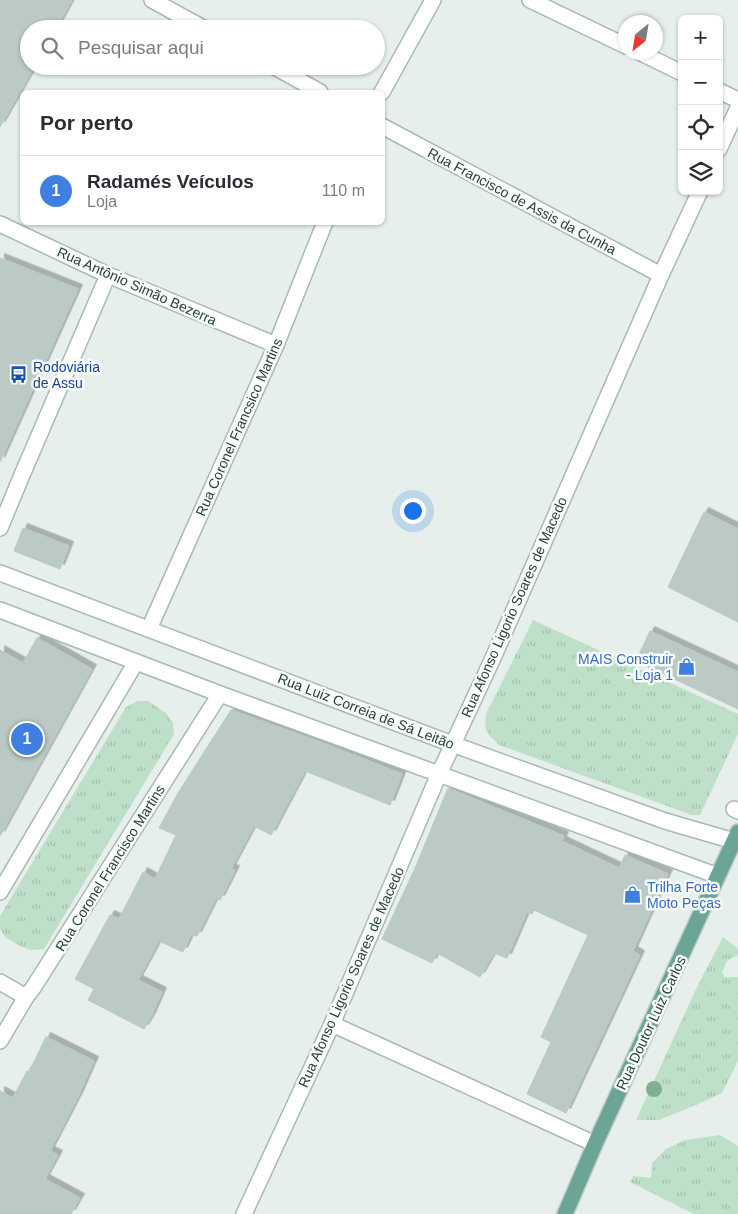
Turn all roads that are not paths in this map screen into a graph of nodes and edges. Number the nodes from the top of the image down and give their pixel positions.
1 (152, 0) edge
2 (433, 0) edge
3 (530, 0) edge
4 (189, 20) edge
5 (618, 42) edge
6 (655, 60) edge
7 (678, 71) edge
8 (289, 75) edge
9 (316, 90) edge
10 (383, 90) edge
11 (723, 93) edge
12 (738, 100) edge
13 (738, 108) edge
14 (385, 128) edge
15 (723, 140) edge
16 (698, 195) edge
17 (0, 224) edge
18 (325, 225) edge
19 (661, 275) junction
20 (108, 276) junction
21 (276, 346) junction
22 (0, 528) edge
23 (0, 573) edge
24 (0, 610) edge
25 (149, 629) junction
26 (136, 662) junction
27 (220, 694) junction
28 (452, 744) junction
29 (438, 774) junction
30 (736, 836) edge
31 (718, 876) junction
32 (0, 892) edge
33 (0, 982) edge
34 (26, 997) junction
35 (332, 1024) junction
36 (0, 1041) edge
37 (595, 1144) junction
38 (244, 1214) edge
39 (565, 1214) edge

1 - 4 street
2 - 10 street
3 - 5 street
6 - 7 street
8 - 9 street
11 - 12 street
13 - 15 street
14 - 19 street, Rua Francisco de Assis da Cunha
16 - 19 street, Rua Afonso Ligorio Soares de Macedo
17 - 20 street, Rua Antônio Simão Bezerra
18 - 21 street, Rua Coronel Francsico Martins
19 - 28 street, Rua Afonso Ligorio Soares de Macedo
20 - 21 street, Rua Antônio Simão Bezerra
20 - 22 street
21 - 25 street, Rua Coronel Francsico Martins
23 - 25 street, Rua Luiz Correia de Sá Leitão
24 - 26 street
25 - 28 street, Rua Luiz Correia de Sá Leitão
26 - 27 street
26 - 32 street
27 - 29 street
27 - 34 street, Rua Coronel Francisco Martins
28 - 29 street, Rua Afonso Ligorio Soares de Macedo
28 - 30 street, Rua Luiz Correia de Sá Leitão
29 - 31 street
29 - 35 street, Rua Afonso Ligorio Soares de Macedo
30 - 31 main road, Rua Doutor Luiz Carlos
31 - 37 main road, Rua Doutor Luiz Carlos
33 - 34 street
34 - 36 street, Rua Coronel Francisco Martins
35 - 37 street
35 - 38 street, Rua Afonso Ligorio Soares de Macedo
37 - 39 main road, Rua Doutor Luiz Carlos

